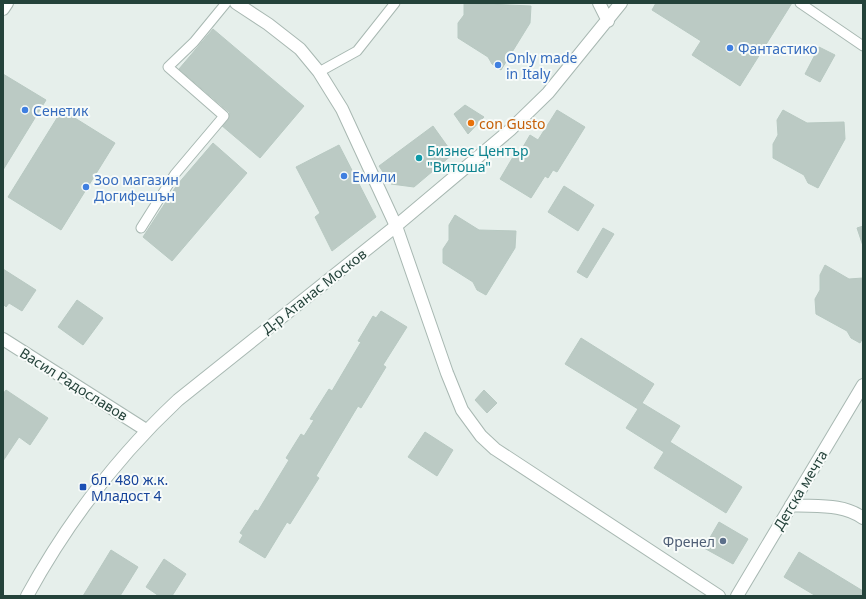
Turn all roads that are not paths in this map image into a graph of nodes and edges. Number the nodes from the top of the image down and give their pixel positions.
1 (7, 3) edge
2 (226, 3) edge
3 (236, 3) edge
4 (395, 3) edge
5 (599, 3) edge
6 (621, 3) edge
7 (800, 3) edge
8 (3, 9) edge
9 (608, 21) junction
10 (863, 46) edge
11 (319, 72) junction
12 (396, 226) junction
13 (141, 228) dead end
14 (3, 339) edge
15 (863, 385) edge
16 (146, 430) junction
17 (791, 505) junction
18 (863, 518) edge
19 (27, 596) edge
20 (719, 596) edge
21 (737, 596) edge

1 - 8 street
2 - 13 lane
3 - 11 street
4 - 11 lane
5 - 9 street
6 - 9 street, Д-р Атанас Москов
7 - 10 lane
9 - 12 street, Д-р Атанас Москов
11 - 12 street
12 - 16 street, Д-р Атанас Москов
12 - 20 street
14 - 16 street, Васил Радославов
15 - 17 street, Детска мечта
16 - 19 street, Д-р Атанас Москов
17 - 18 street
17 - 21 street, Детска мечта

